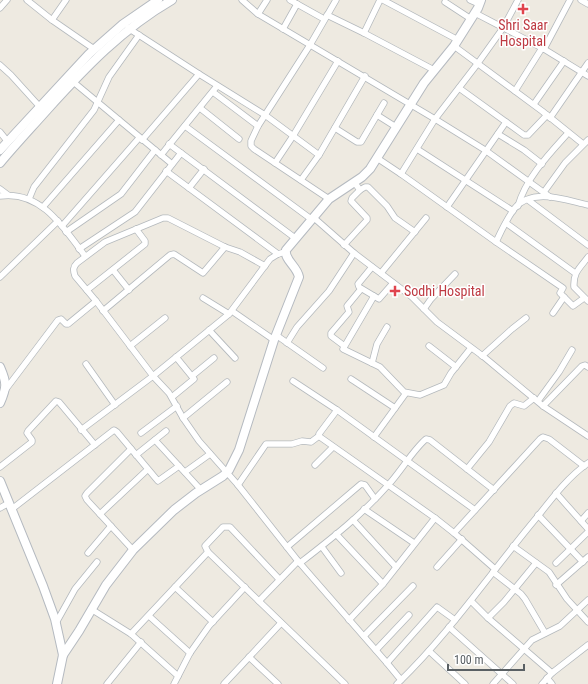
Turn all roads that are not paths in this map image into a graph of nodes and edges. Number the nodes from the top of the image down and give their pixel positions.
1 (7, 0) edge
2 (27, 0) edge
3 (66, 0) edge
4 (158, 0) edge
5 (172, 0) edge
6 (242, 0) edge
7 (267, 0) edge
8 (290, 0) edge
9 (336, 0) edge
10 (381, 0) edge
11 (470, 0) edge
12 (518, 0) edge
13 (570, 0) edge
14 (581, 0) edge
15 (446, 2) dead end
16 (480, 2) edge
17 (297, 4) junction
18 (588, 4) edge
19 (0, 8) edge
20 (258, 14) junction
21 (473, 16) junction
22 (325, 17) junction
23 (52, 20) junction
24 (126, 26) junction
25 (503, 28) junction
26 (283, 29) junction
27 (364, 33) junction
28 (139, 35) junction
29 (456, 43) junction
30 (310, 45) junction
31 (543, 48) junction
32 (94, 49) junction
33 (338, 61) junction
34 (564, 62) junction
35 (478, 63) junction
36 (588, 63) edge
37 (0, 65) edge
38 (434, 70) junction
39 (582, 72) junction
40 (199, 74) junction
41 (365, 76) junction
42 (588, 76) edge
43 (70, 79) junction
44 (217, 86) junction
45 (459, 88) junction
46 (515, 91) junction
47 (213, 92) junction
48 (98, 102) junction
49 (384, 103) dead end
50 (411, 103) junction
51 (534, 104) junction
52 (40, 107) junction
53 (200, 108) junction
54 (264, 115) junction
55 (377, 115) junction
56 (549, 116) junction
57 (435, 119) junction
58 (119, 120) junction
59 (506, 122) junction
60 (185, 126) junction
61 (258, 126) junction
62 (396, 127) junction
63 (335, 128) junction
64 (0, 132) edge
65 (568, 133) junction
66 (498, 134) junction
67 (293, 136) junction
68 (141, 139) junction
69 (239, 139) dead end
70 (588, 140) edge
71 (8, 142) junction
72 (170, 144) junction
73 (583, 144) junction
74 (417, 148) junction
75 (0, 150) edge
76 (155, 150) junction
77 (485, 150) junction
78 (181, 153) junction
79 (161, 155) junction
80 (320, 155) junction
81 (377, 158) junction
82 (0, 163) edge
83 (276, 163) junction
84 (172, 164) junction
85 (542, 164) junction
86 (204, 170) junction
87 (166, 171) junction
88 (402, 174) junction
89 (301, 180) junction
90 (466, 180) junction
91 (354, 182) junction
92 (530, 182) junction
93 (189, 188) junction
94 (0, 189) edge
95 (360, 190) junction
96 (544, 192) junction
97 (8, 195) junction
98 (0, 196) edge
99 (550, 197) junction
100 (29, 199) junction
101 (329, 199) junction
102 (528, 200) junction
103 (588, 205) edge
104 (518, 206) junction
105 (43, 207) junction
106 (447, 207) junction
107 (513, 211) junction
108 (312, 218) junction
109 (426, 218) dead end
110 (506, 223) junction
111 (60, 224) junction
112 (136, 229) junction
113 (66, 232) junction
114 (415, 232) junction
115 (295, 238) junction
116 (496, 242) junction
117 (344, 245) junction
118 (588, 245) edge
119 (225, 247) junction
120 (79, 249) junction
121 (282, 253) junction
122 (354, 253) junction
123 (85, 256) junction
124 (588, 257) edge
125 (265, 266) junction
126 (372, 267) junction
127 (113, 270) junction
128 (381, 273) junction
129 (576, 273) junction
130 (455, 274) dead end
131 (0, 276) edge
132 (392, 282) junction
133 (574, 283) junction
134 (563, 288) junction
135 (361, 289) junction
136 (87, 290) junction
137 (129, 290) junction
138 (374, 296) junction
139 (564, 297) junction
140 (203, 298) dead end
141 (586, 299) edge
142 (96, 301) junction
143 (424, 309) junction
144 (103, 311) junction
145 (230, 312) junction
146 (553, 313) dead end
147 (165, 318) dead end
148 (526, 318) dead end
149 (387, 327) dead end
150 (209, 330) junction
151 (275, 337) junction
152 (287, 343) junction
153 (130, 346) junction
154 (344, 346) junction
155 (429, 346) dead end
156 (471, 348) junction
157 (572, 350) dead end
158 (482, 356) junction
159 (176, 357) junction
160 (214, 358) dead end
161 (236, 358) dead end
162 (372, 362) junction
163 (86, 364) dead end
164 (0, 367) edge
165 (456, 367) junction
166 (588, 367) edge
167 (323, 368) dead end
168 (153, 376) junction
169 (192, 376) junction
170 (351, 379) dead end
171 (292, 381) dead end
172 (227, 382) dead end
173 (6, 389) junction
174 (406, 393) junction
175 (172, 397) junction
176 (536, 400) junction
177 (0, 403) edge
178 (115, 405) junction
179 (176, 406) junction
180 (543, 406) junction
181 (395, 408) junction
182 (337, 410) junction
183 (183, 418) junction
184 (81, 430) junction
185 (166, 431) dead end
186 (141, 433) dead end
187 (319, 436) junction
188 (588, 436) edge
189 (374, 437) junction
190 (155, 440) junction
191 (95, 445) junction
192 (334, 447) junction
193 (131, 449) junction
194 (210, 454) junction
195 (136, 456) junction
196 (408, 462) junction
197 (586, 464) edge
198 (315, 465) dead end
199 (178, 466) junction
200 (0, 467) edge
201 (467, 469) junction
202 (147, 470) junction
203 (185, 472) junction
204 (227, 472) junction
205 (0, 481) edge
206 (238, 485) junction
207 (389, 485) junction
208 (201, 490) junction
209 (494, 490) junction
210 (556, 493) junction
211 (374, 499) junction
212 (10, 506) junction
213 (0, 508) edge
214 (364, 509) junction
215 (475, 510) junction
216 (588, 513) edge
217 (100, 514) junction
218 (538, 515) junction
219 (434, 518) junction
220 (353, 520) junction
221 (581, 520) junction
222 (111, 526) junction
223 (588, 531) edge
224 (454, 533) junction
225 (336, 534) junction
226 (462, 539) junction
227 (414, 543) junction
228 (513, 546) junction
229 (287, 547) junction
230 (322, 547) junction
231 (133, 550) junction
232 (570, 550) junction
233 (208, 552) junction
234 (88, 553) dead end
235 (588, 557) edge
236 (97, 562) dead end
237 (299, 562) junction
238 (583, 562) junction
239 (536, 563) junction
240 (556, 563) dead end
241 (396, 567) junction
242 (437, 567) dead end
243 (494, 571) junction
244 (342, 573) dead end
245 (279, 579) junction
246 (383, 584) junction
247 (556, 585) junction
248 (413, 586) dead end
249 (175, 587) junction
250 (245, 587) junction
251 (514, 590) junction
252 (588, 600) edge
253 (259, 601) junction
254 (470, 601) junction
255 (91, 609) junction
256 (578, 610) junction
257 (409, 615) dead end
258 (149, 616) junction
259 (488, 618) junction
260 (349, 620) junction
261 (455, 620) junction
262 (213, 622) junction
263 (588, 622) edge
264 (56, 623) junction
265 (281, 623) junction
266 (449, 627) junction
267 (545, 633) junction
268 (131, 634) junction
269 (364, 636) junction
270 (141, 642) junction
271 (588, 645) edge
272 (523, 649) junction
273 (376, 650) junction
274 (429, 651) junction
275 (190, 653) junction
276 (62, 655) junction
277 (250, 657) junction
278 (387, 663) junction
279 (552, 673) junction
280 (502, 674) junction
281 (547, 678) junction
282 (176, 682) edge
283 (399, 682) edge
284 (57, 684) edge
285 (107, 684) edge
286 (224, 684) edge
287 (278, 684) edge
288 (345, 684) edge
289 (465, 684) edge
290 (493, 684) edge
291 (513, 684) edge
292 (542, 684) edge
293 (552, 684) edge

1 - 19 street
2 - 23 street
3 - 23 street
4 - 24 street
5 - 24 street
6 - 20 street
7 - 20 street
8 - 17 street
9 - 22 street
10 - 27 street
10 - 29 street
11 - 16 street
12 - 25 street
13 - 31 street
14 - 18 street
15 - 21 street
16 - 21 street
17 - 22 street
17 - 26 street
20 - 26 street
21 - 25 street
21 - 29 street
22 - 27 street
22 - 30 street
23 - 32 street
24 - 28 street
24 - 32 street
24 - 43 street
25 - 31 street
25 - 35 street
26 - 30 street
27 - 38 street
28 - 40 street
28 - 48 street
29 - 35 street
29 - 38 street
30 - 33 street
30 - 54 street
31 - 34 street
31 - 46 street
32 - 43 street
33 - 41 street
33 - 67 street
34 - 39 street
34 - 51 street
35 - 45 street
35 - 46 street
36 - 39 street
37 - 52 street
38 - 50 street
39 - 42 street
39 - 56 street
40 - 44 street
40 - 68 street
41 - 50 street
41 - 63 street
43 - 48 street
43 - 52 street
43 - 82 street
44 - 47 street
44 - 54 street
45 - 57 street
45 - 59 street
46 - 51 street
47 - 53 street
47 - 61 street
48 - 58 street
48 - 100 street
49 - 55 street
50 - 57 street
50 - 62 street
51 - 56 street
52 - 71 street
53 - 60 street
53 - 69 street
54 - 61 street
54 - 67 street
55 - 62 street
55 - 63 street
56 - 59 street
56 - 65 street
57 - 74 street
57 - 77 street
58 - 68 street
58 - 105 street
59 - 66 street
60 - 72 street
60 - 108 street
61 - 83 street
62 - 81 street
63 - 80 street
64 - 71 street
65 - 73 street
65 - 85 street
66 - 77 street
66 - 85 street
67 - 80 street
67 - 83 street
68 - 76 street
68 - 111 street
70 - 73 street
71 - 75 street
72 - 78 street
72 - 79 street
73 - 96 street
74 - 88 street
74 - 90 street
76 - 79 street
76 - 113 street
77 - 90 street
77 - 92 street
78 - 84 street
78 - 86 street
79 - 84 street
80 - 89 street
81 - 88 street
81 - 91 street
83 - 89 street
84 - 87 street
85 - 92 street
86 - 93 street
86 - 115 street
87 - 93 street
87 - 120 street
88 - 106 street
89 - 101 street
90 - 106 street
90 - 107 street
91 - 95 street
91 - 101 street
92 - 96 street
92 - 104 street
93 - 121 street
94 - 97 street
95 - 114 street
95 - 117 street
96 - 99 street
97 - 98 street
97 - 100 street
99 - 102 street
99 - 103 street
100 - 105 street
101 - 108 street
102 - 104 street
102 - 118 street
104 - 107 street
105 - 111 street
106 - 116 street
107 - 110 street
108 - 115 street
108 - 117 street
109 - 114 street
110 - 116 street
110 - 129 street
111 - 113 street
111 - 131 street
112 - 119 street
112 - 123 street
112 - 127 street
113 - 120 street
114 - 128 street
115 - 121 street
116 - 134 street
117 - 122 street
119 - 125 street
119 - 137 street
120 - 123 street
121 - 125 street
121 - 151 street
122 - 126 street
122 - 152 street
123 - 136 street
124 - 129 street
125 - 145 street
126 - 128 street
126 - 135 street
127 - 136 street
127 - 137 street
128 - 132 street
129 - 133 street
130 - 143 street
132 - 138 street
132 - 143 street
133 - 134 street
133 - 141 street
134 - 139 street
135 - 138 street
135 - 154 street
136 - 142 street
137 - 144 street
138 - 154 street
139 - 141 street
139 - 146 street
140 - 145 street
142 - 144 street
142 - 173 street
143 - 156 street
144 - 153 street
145 - 150 street
145 - 151 street
147 - 153 street
148 - 158 street
149 - 162 street
150 - 159 street
150 - 161 street
151 - 152 street
151 - 204 street
152 - 167 street
153 - 168 street
154 - 162 street
155 - 165 street
156 - 158 street
156 - 165 street
157 - 176 street
158 - 176 street
159 - 168 street
159 - 169 street
160 - 169 street
162 - 174 street
163 - 178 street
164 - 173 street
165 - 174 street
166 - 180 street
168 - 175 street
168 - 178 street
169 - 175 street
170 - 181 street
171 - 182 street
172 - 183 street
173 - 177 street
174 - 181 street
175 - 179 street
176 - 180 street
176 - 201 street
178 - 184 street
179 - 183 street
179 - 186 street
180 - 188 street
181 - 189 street
182 - 187 street
182 - 189 street
183 - 194 street
184 - 191 street
184 - 200 street
185 - 190 street
187 - 192 street
187 - 206 street
189 - 196 street
190 - 195 street
190 - 199 street
191 - 193 street
191 - 212 street
192 - 198 street
192 - 207 street
193 - 195 street
193 - 217 street
194 - 203 street
194 - 204 street
195 - 202 street
196 - 201 street
196 - 207 street
196 - 215 street
197 - 209 street
197 - 210 street
199 - 202 street
199 - 203 street
201 - 209 street
202 - 217 street
203 - 208 street
204 - 206 street
204 - 208 street
205 - 212 street
206 - 229 street
207 - 211 street
207 - 219 street
208 - 231 street
209 - 215 street
210 - 218 street
210 - 221 street
211 - 214 street
211 - 229 street
212 - 213 street
212 - 264 street
214 - 220 street
214 - 227 street
215 - 224 street
216 - 221 street
217 - 222 street
218 - 228 street
218 - 232 street
219 - 224 street
219 - 227 street
220 - 225 street
220 - 241 street
221 - 223 street
222 - 231 street
222 - 234 street
223 - 232 street
224 - 226 street
225 - 230 street
225 - 246 street
226 - 242 street
226 - 243 street
227 - 241 street
228 - 239 street
228 - 243 street
229 - 237 street
230 - 237 street
230 - 244 street
231 - 255 street
232 - 238 street
232 - 240 street
233 - 245 street
233 - 249 street
233 - 250 street
235 - 238 street
236 - 264 street
237 - 245 street
237 - 260 street
238 - 247 street
239 - 247 street
239 - 251 street
241 - 246 street
243 - 251 street
243 - 254 street
245 - 253 street
246 - 260 street
247 - 256 street
248 - 269 street
249 - 258 street
249 - 262 street
250 - 253 street
250 - 262 street
251 - 259 street
251 - 267 street
252 - 256 street
253 - 265 street
254 - 259 street
254 - 261 street
255 - 268 street
255 - 276 street
256 - 263 street
256 - 267 street
257 - 273 street
258 - 268 street
258 - 275 street
259 - 272 street
260 - 269 street
261 - 266 street
261 - 278 street
262 - 275 street
264 - 276 street
265 - 277 street
265 - 288 street
266 - 274 street
266 - 280 street
267 - 272 street
268 - 270 street
269 - 273 street
270 - 282 street
270 - 285 street
271 - 279 street
272 - 279 street
272 - 280 street
273 - 278 street
274 - 283 street
274 - 289 street
275 - 282 street
276 - 284 street
277 - 286 street
277 - 287 street
278 - 283 street
279 - 281 street
280 - 290 street
280 - 291 street
281 - 292 street
281 - 293 street

